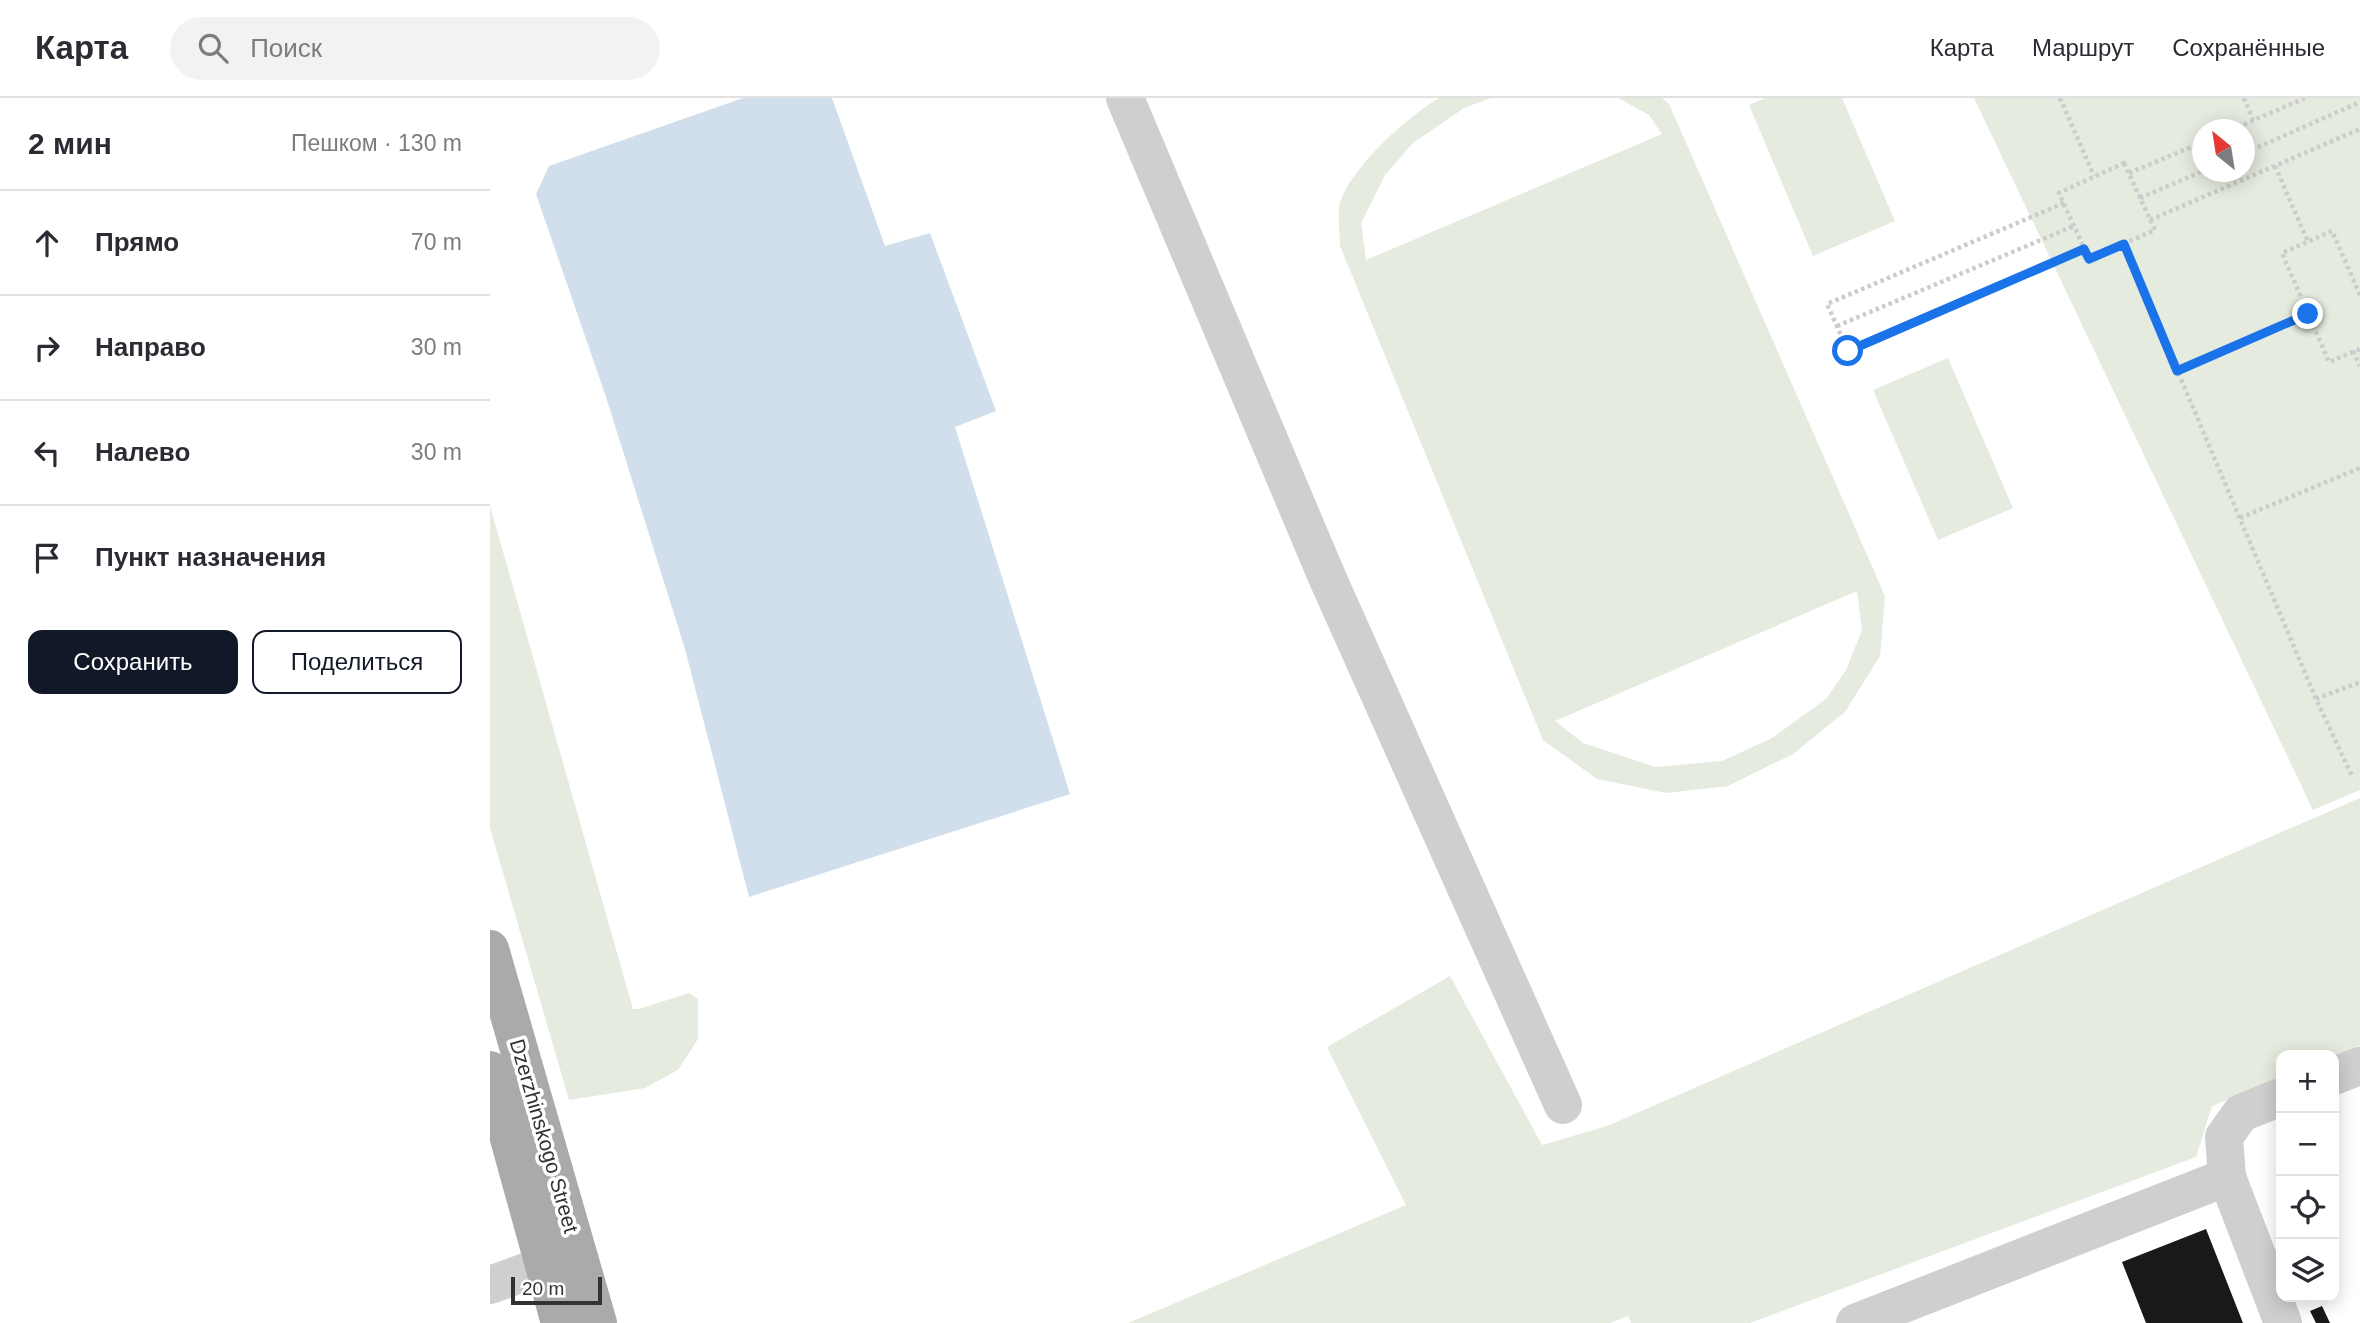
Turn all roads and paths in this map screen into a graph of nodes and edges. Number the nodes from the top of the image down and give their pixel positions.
1 (1125, 98) edge
2 (2060, 98) edge
3 (2244, 98) edge
4 (2305, 98) edge
5 (2360, 102) edge
6 (2253, 119) edge
7 (2255, 119) edge
8 (2360, 129) edge
9 (2192, 147) edge
10 (2255, 149) edge
11 (2275, 166) junction
12 (2129, 173) junction
13 (2094, 176) junction
14 (2192, 176) edge
15 (2140, 198) junction
16 (2063, 203) junction
17 (2150, 220) junction
18 (2074, 226) junction
19 (2308, 242) junction
20 (2124, 244) junction
21 (2084, 249) junction
22 (2360, 293) edge
23 (2308, 314) junction
24 (1837, 326) junction
25 (2360, 349) edge
26 (2353, 351) junction
27 (2360, 366) edge
28 (2177, 371) junction
29 (2360, 468) edge
30 (2240, 518) junction
31 (2360, 682) edge
32 (2316, 699) junction
33 (2352, 776) dead end
34 (490, 949) edge
35 (2360, 1066) edge
36 (490, 1070) edge
37 (2339, 1074) edge
38 (2276, 1099) edge
39 (1563, 1105) dead end
40 (2227, 1177) junction
41 (568, 1219) junction
42 (544, 1265) junction
43 (584, 1273) junction
44 (490, 1285) edge
45 (560, 1323) edge
46 (598, 1323) edge
47 (1855, 1323) edge
48 (2283, 1323) edge

1 - 39 street
2 - 13 path
3 - 6 path
4 - 7 path
5 - 10 path
8 - 11 path
9 - 12 path
11 - 17 path
11 - 19 path
12 - 13 path
12 - 15 path
13 - 16 path
14 - 15 path
15 - 17 path
16 - 18 path
16 - 24 path
17 - 20 path
18 - 21 path
18 - 24 path
19 - 22 path
19 - 23 path
20 - 21 path
20 - 28 path
21 - 24 path
23 - 26 path
23 - 28 path
25 - 26 path
26 - 27 path
28 - 30 path
29 - 30 path
30 - 32 path
31 - 32 path
32 - 33 path
34 - 41 main road, Dzerzhinskogo Street
35 - 37 street
36 - 42 main road, Dzerzhinskogo Street
38 - 40 street
40 - 47 street
40 - 48 street
41 - 42 street
41 - 43 main road, Dzerzhinskogo Street
42 - 43 street
42 - 44 street
42 - 45 main road, Dzerzhinskogo Street
43 - 46 main road, Dzerzhinskogo Street

